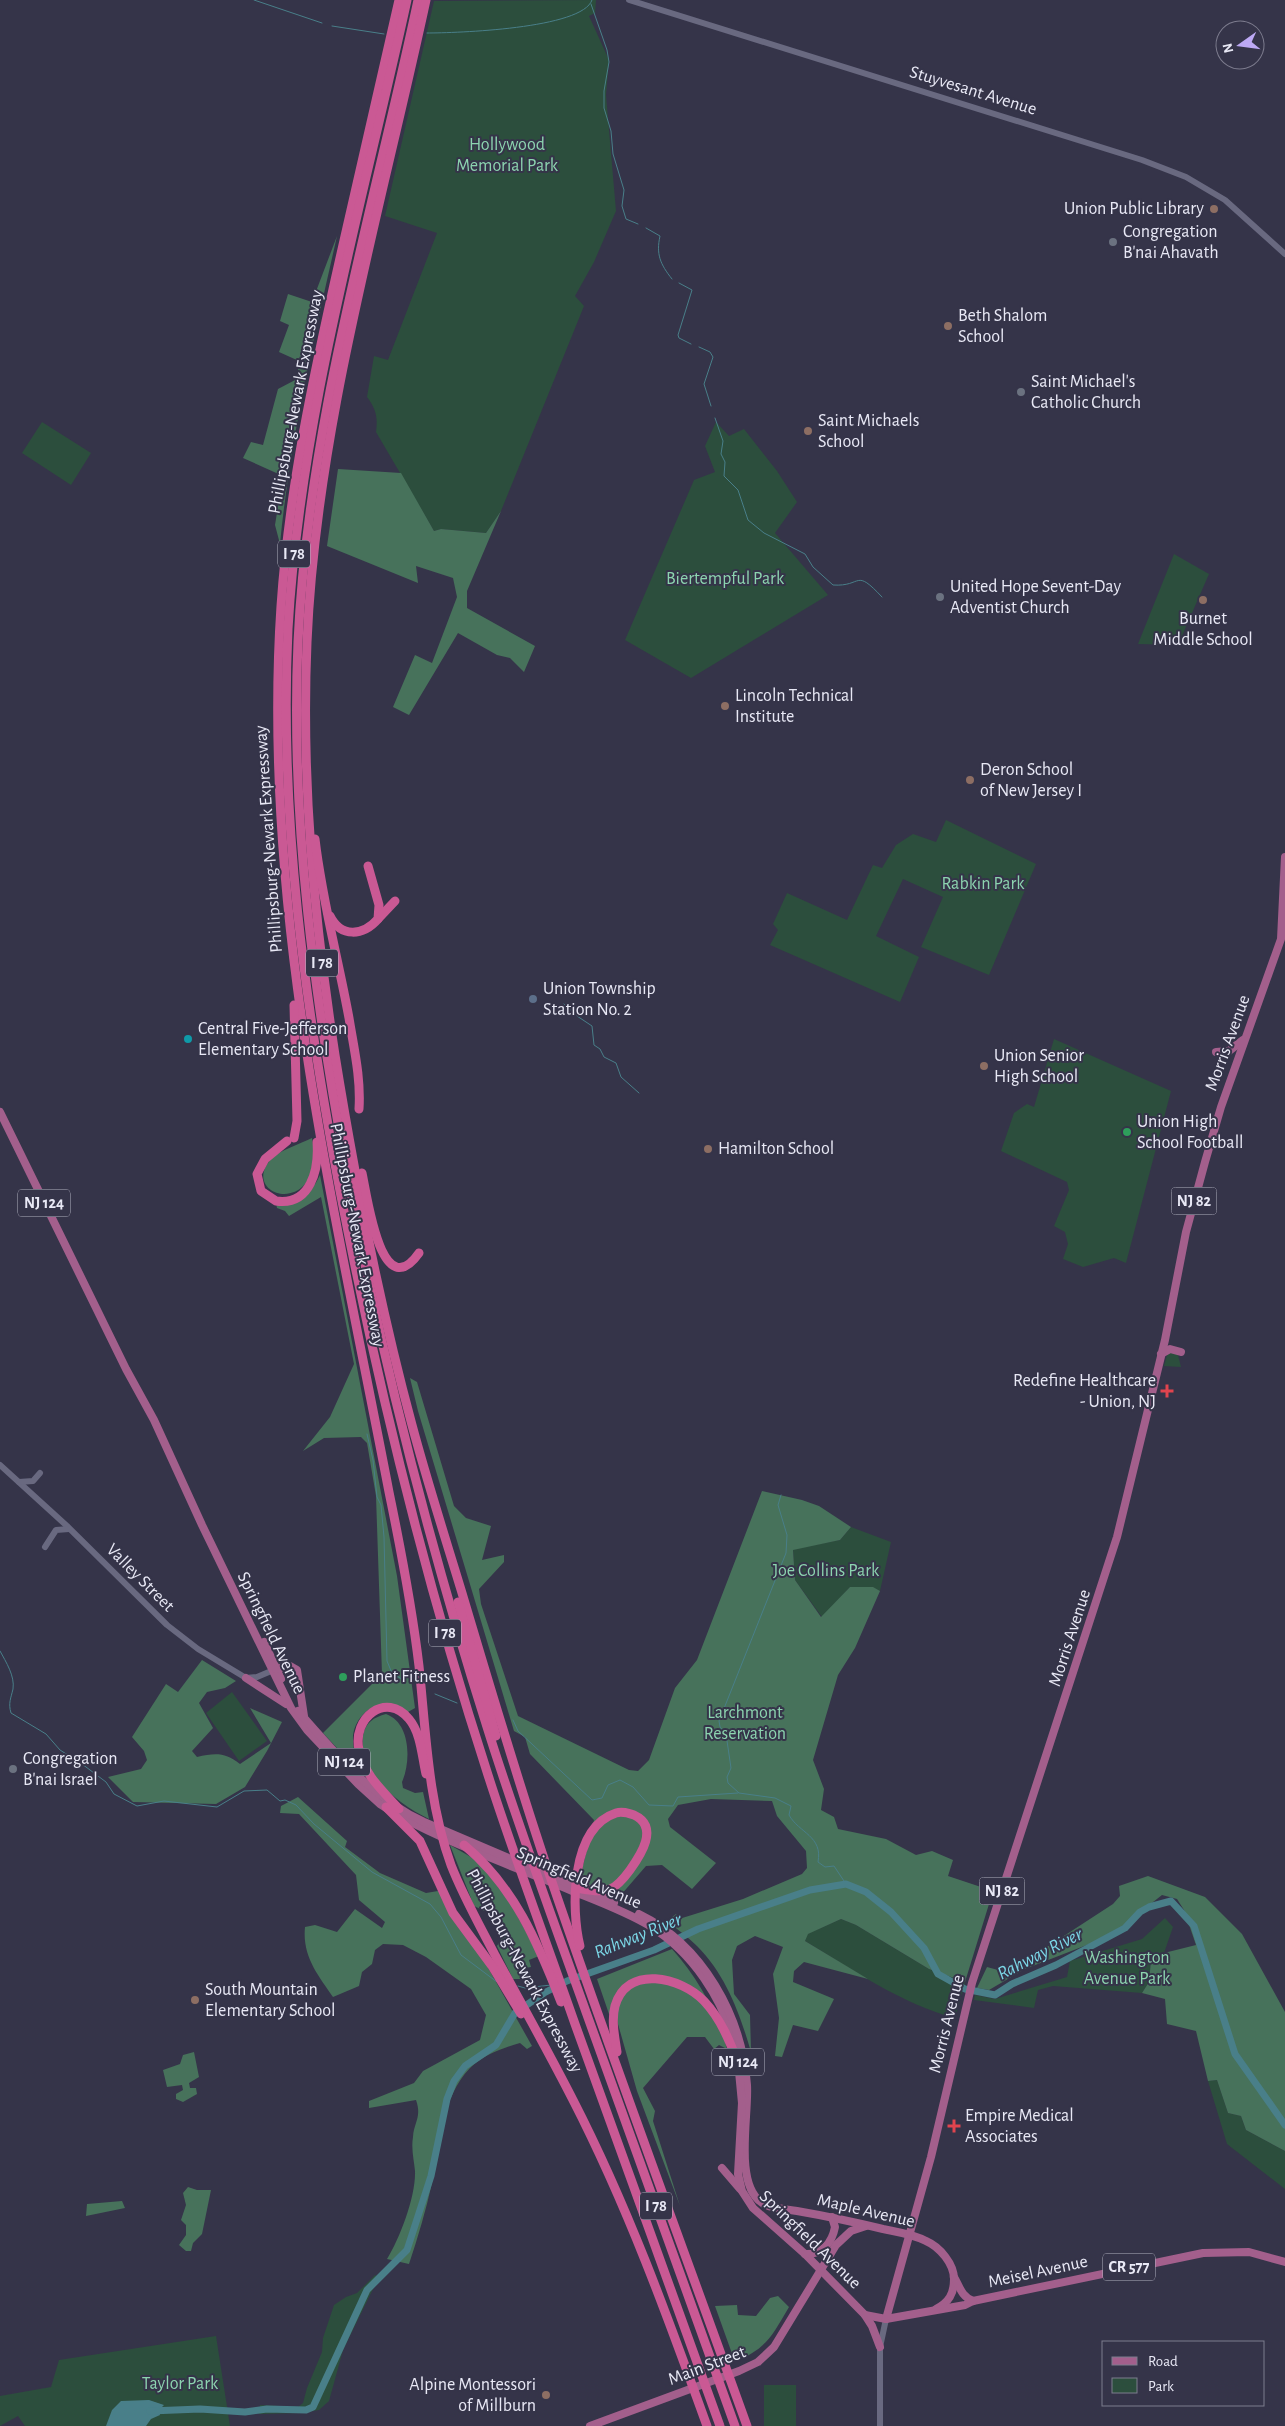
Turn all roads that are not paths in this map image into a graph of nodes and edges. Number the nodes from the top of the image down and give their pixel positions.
1 (399, 0) edge
2 (407, 0) edge
3 (418, 0) edge
4 (426, 0) edge
5 (629, 0) edge
6 (419, 15) junction
7 (400, 16) junction
8 (1285, 254) edge
9 (306, 778) junction
10 (1285, 857) edge
11 (368, 866) dead end
12 (395, 901) dead end
13 (324, 903) junction
14 (378, 919) junction
15 (293, 957) junction
16 (1246, 1037) junction
17 (1216, 1052) dead end
18 (343, 1103) junction
19 (315, 1104) junction
20 (359, 1109) dead end
21 (0, 1112) edge
22 (419, 1253) dead end
23 (359, 1287) junction
24 (1181, 1352) dead end
25 (1162, 1354) junction
26 (0, 1464) edge
27 (40, 1473) dead end
28 (19, 1482) junction
29 (436, 1506) junction
30 (70, 1529) junction
31 (44, 1547) dead end
32 (402, 1556) junction
33 (274, 1670) junction
34 (246, 1678) junction
35 (291, 1708) junction
36 (304, 1718) junction
37 (436, 1806) junction
38 (514, 1807) junction
39 (386, 1808) junction
40 (399, 1809) junction
41 (464, 1845) junction
42 (507, 1860) junction
43 (582, 1892) junction
44 (682, 1948) junction
45 (582, 1962) junction
46 (553, 1972) junction
47 (523, 2012) junction
48 (739, 2065) junction
49 (619, 2070) junction
50 (746, 2158) joint
51 (722, 2168) dead end
52 (741, 2190) junction
53 (832, 2217) junction
54 (869, 2226) junction
55 (909, 2235) junction
56 (805, 2254) junction
57 (828, 2257) junction
58 (1285, 2262) edge
59 (821, 2270) junction
60 (954, 2277) junction
61 (831, 2280) junction
62 (806, 2297) junction
63 (973, 2301) junction
64 (934, 2310) junction
65 (864, 2314) junction
66 (886, 2319) junction
67 (880, 2347) junction
68 (590, 2426) edge
69 (707, 2426) edge
70 (720, 2426) edge
71 (735, 2426) edge
72 (747, 2426) edge
73 (880, 2426) edge

1 - 7 highway, Phillipsburg-Newark Expressway / I 78
2 - 7 highway, Phillipsburg-Newark Expressway / I 78
3 - 6 highway, Phillipsburg-Newark Expressway / I 78
4 - 6 highway, Phillipsburg-Newark Expressway / I 78
5 - 8 main road, Stuyvesant Avenue
6 - 9 highway, Phillipsburg-Newark Expressway / I 78
6 - 38 highway, Phillipsburg-Newark Expressway / I 78
7 - 15 highway, Phillipsburg-Newark Expressway / I 78
7 - 23 highway, Phillipsburg-Newark Expressway / I 78
9 - 13 highway
9 - 18 highway, Phillipsburg-Newark Expressway / I 78
10 - 16 main road, Morris Avenue / NJ 82
11 - 14 highway
12 - 14 highway
13 - 14 highway
13 - 20 highway
15 - 19 highway, Phillipsburg-Newark Expressway / I 78
15 - 19 highway
16 - 17 main road
16 - 25 main road, Morris Avenue / NJ 82
18 - 22 highway
18 - 29 highway, Phillipsburg-Newark Expressway / I 78
19 - 32 highway, Phillipsburg-Newark Expressway / I 78
21 - 33 main road, Springfield Avenue / NJ 124
23 - 32 highway
23 - 46 highway, Phillipsburg-Newark Expressway / I 78
24 - 25 main road
25 - 55 main road, Morris Avenue / NJ 82
26 - 28 main road, Valley Street
27 - 28 main road
28 - 30 main road, Valley Street
29 - 38 highway
29 - 45 highway, Phillipsburg-Newark Expressway / I 78
30 - 31 main road
30 - 34 main road, Valley Street
32 - 37 highway, Phillipsburg-Newark Expressway / I 78
33 - 34 main road
33 - 35 main road, Springfield Avenue / NJ 124
33 - 36 main road, Springfield Avenue / NJ 124
33 - 36 main road
34 - 35 main road
35 - 39 main road, Springfield Avenue / NJ 124
36 - 40 main road, Springfield Avenue / NJ 124
37 - 40 highway
37 - 47 highway, Phillipsburg-Newark Expressway / I 78
38 - 71 highway, Phillipsburg-Newark Expressway / I 78
39 - 41 main road, Springfield Avenue / NJ 124
39 - 47 highway
40 - 42 main road, Springfield Avenue / NJ 124
41 - 42 main road, Springfield Avenue / NJ 124
41 - 46 highway
42 - 43 main road, Springfield Avenue / NJ 124
43 - 44 main road, Springfield Avenue / NJ 124
43 - 45 highway
44 - 48 main road, Springfield Avenue / NJ 124
44 - 50 main road, Springfield Avenue / NJ 124
45 - 49 highway, I 78
46 - 70 highway, I 78
47 - 69 highway, Phillipsburg-Newark Expressway / I 78
48 - 49 highway
48 - 52 main road, Springfield Avenue / NJ 124
49 - 72 highway, I 78
50 - 53 main road, Maple Avenue / NJ 124
51 - 52 main road
52 - 56 main road, Springfield Avenue / NJ 124
53 - 54 main road, Maple Avenue / NJ 124
53 - 56 main road
54 - 55 main road, Maple Avenue / NJ 124
54 - 57 main road, Main Street
55 - 60 main road, Maple Avenue / NJ 124
55 - 66 main road, Morris Avenue / NJ 82
56 - 59 main road, Springfield Avenue / NJ 124
57 - 59 main road, Main Street
57 - 61 main road
58 - 63 main road, Meisel Avenue / CR 577
59 - 61 main road, Springfield Avenue / NJ 124
59 - 62 main road, Main Street
60 - 63 main road, Maple Avenue
60 - 64 main road
61 - 62 main road, Main Street
61 - 65 main road, Springfield Avenue / NJ 124
62 - 68 main road, Main Street
63 - 64 main road, Meisel Avenue / CR 577
64 - 66 main road, Meisel Avenue
65 - 66 main road, Springfield Avenue
65 - 67 main road, NJ 124
66 - 67 main road, Morris Avenue / NJ 124
67 - 73 main road, Morris Avenue / NJ 124

